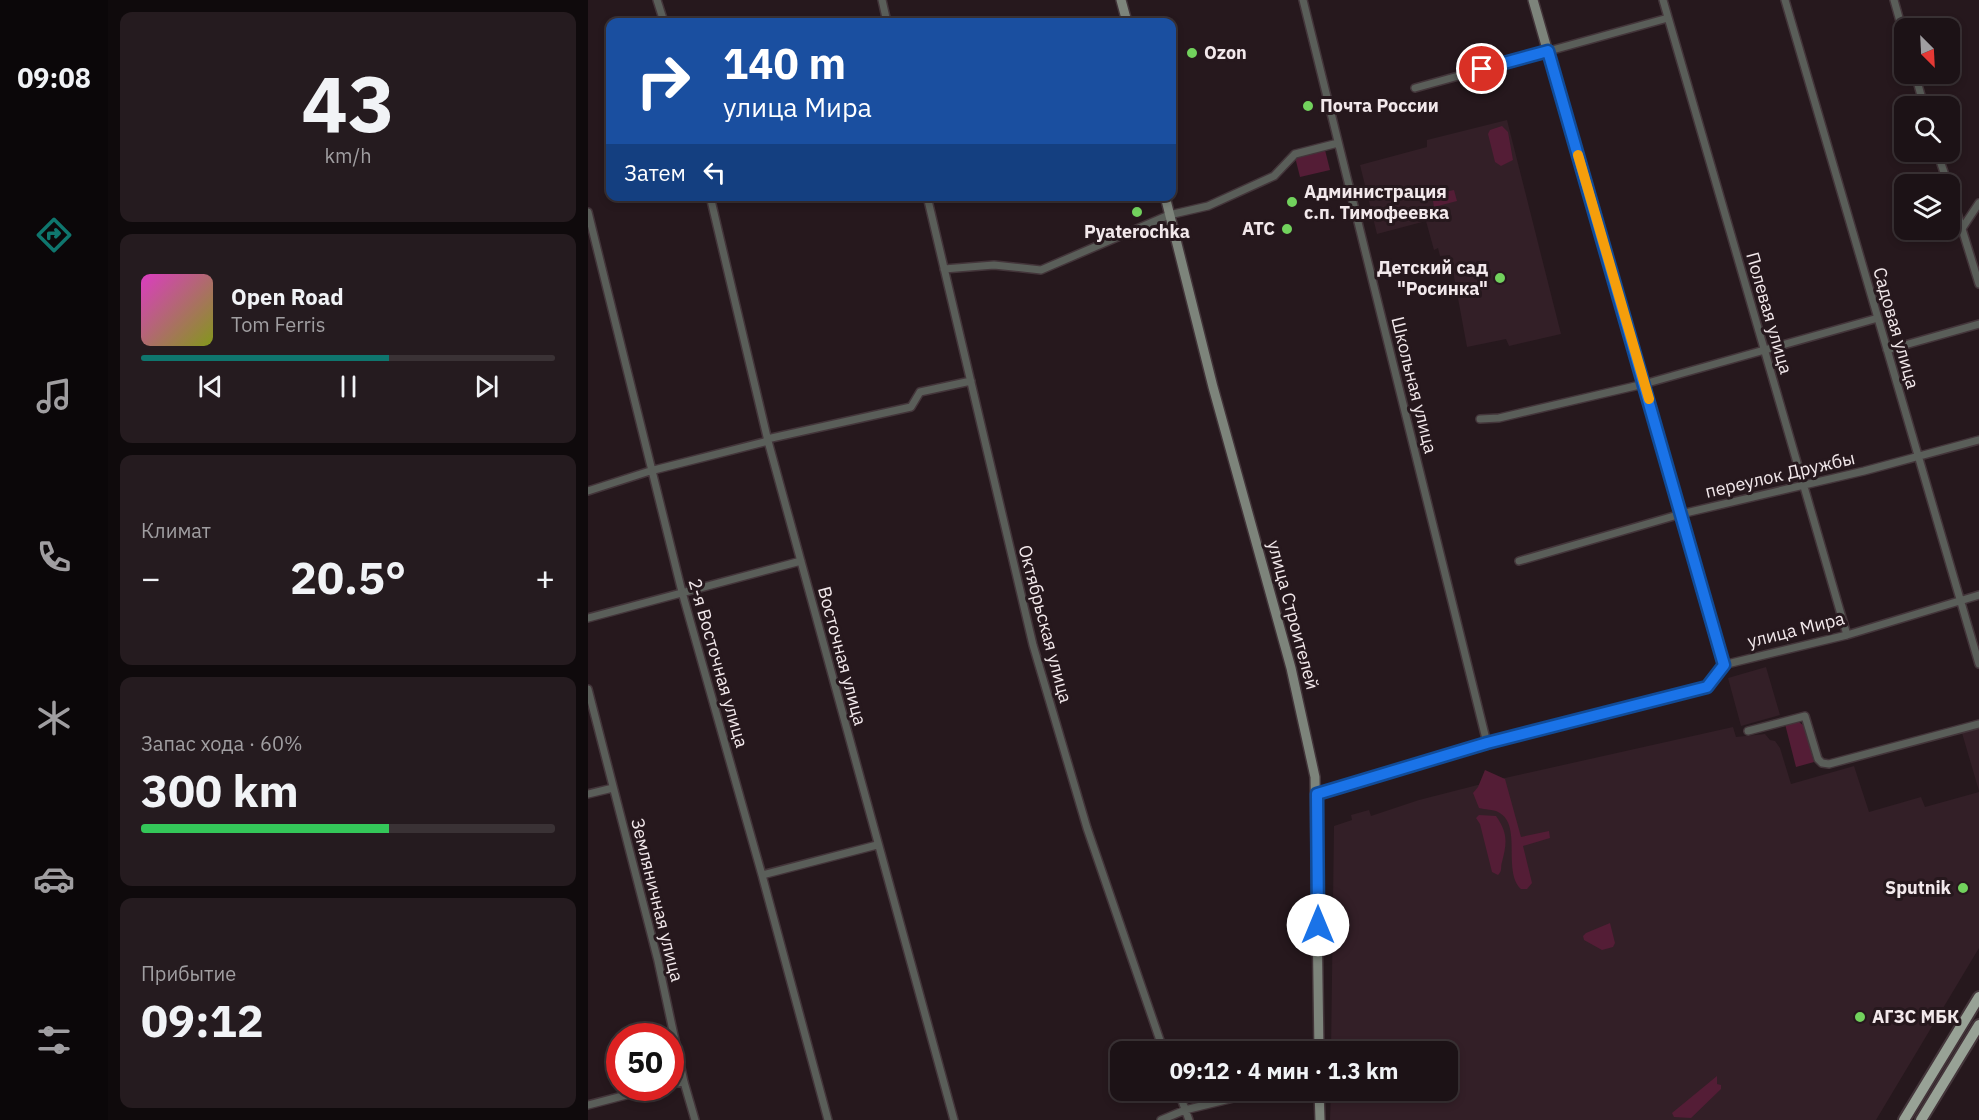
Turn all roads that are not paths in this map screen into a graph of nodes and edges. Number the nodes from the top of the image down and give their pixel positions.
1 (657, 0) edge
2 (882, 0) edge
3 (1121, 0) edge
4 (1303, 0) edge
5 (1533, 0) edge
6 (1663, 0) edge
7 (1785, 0) edge
8 (1894, 0) edge
9 (663, 18) edge
10 (886, 18) edge
11 (1126, 18) edge
12 (1668, 18) junction
13 (1899, 18) edge
14 (1548, 51) junction
15 (1415, 88) dead end
16 (1338, 143) junction
17 (711, 201) edge
18 (928, 201) edge
19 (1166, 201) edge
20 (1979, 203) edge
21 (588, 212) edge
22 (1169, 215) junction
23 (1960, 218) edge
24 (1963, 227) junction
25 (1977, 268) edge
26 (944, 269) junction
27 (1979, 284) edge
28 (1878, 318) junction
29 (1979, 324) edge
30 (1763, 348) junction
31 (1887, 350) junction
32 (971, 381) junction
33 (1644, 384) junction
34 (1480, 419) dead end
35 (767, 440) junction
36 (1979, 440) edge
37 (1918, 456) junction
38 (650, 471) junction
39 (1803, 483) junction
40 (588, 490) edge
41 (1681, 514) junction
42 (801, 561) junction
43 (1519, 561) dead end
44 (682, 592) junction
45 (1979, 595) edge
46 (1960, 602) junction
47 (588, 618) edge
48 (1848, 634) junction
49 (1979, 664) edge
50 (1724, 665) junction
51 (588, 689) edge
52 (1979, 724) edge
53 (1748, 731) dead end
54 (1487, 743) junction
55 (613, 788) junction
56 (588, 794) edge
57 (1317, 794) junction
58 (877, 845) junction
59 (762, 875) junction
60 (1979, 997) edge
61 (671, 1023) edge
62 (1979, 1025) edge
63 (1160, 1041) edge
64 (1319, 1041) edge
65 (684, 1083) edge
66 (606, 1100) edge
67 (1182, 1101) edge
68 (1221, 1101) edge
69 (1319, 1101) edge
70 (588, 1105) edge
71 (1185, 1110) junction
72 (695, 1120) edge
73 (828, 1120) edge
74 (954, 1120) edge
75 (1161, 1120) edge
76 (1189, 1120) edge
77 (1320, 1120) edge
78 (1904, 1120) edge
79 (1921, 1120) edge

1 - 9 street
2 - 10 street
3 - 11 street
4 - 16 street, Школьная улица
5 - 14 street
6 - 12 street, Полевая улица
7 - 28 street, Садовая улица
8 - 13 street
12 - 14 street
12 - 30 street, Полевая улица
14 - 15 street
14 - 33 street
16 - 22 street
16 - 54 street, Школьная улица
17 - 35 street, Восточная улица
18 - 26 street, Октябрьская улица
19 - 22 street, улица Строителей
20 - 24 street
21 - 38 street, 2-я Восточная улица
22 - 26 street
22 - 57 street, улица Строителей
23 - 24 street
24 - 25 street
25 - 27 street
26 - 32 street, Октябрьская улица
28 - 30 street
28 - 31 street, Садовая улица
29 - 31 street
30 - 33 street
30 - 39 street, Полевая улица
31 - 37 street, Садовая улица
32 - 35 street
32 - 63 street, Октябрьская улица
33 - 34 street
33 - 41 street
35 - 38 street
35 - 42 street, Восточная улица
36 - 37 street, переулок Дружбы
37 - 39 street, переулок Дружбы
37 - 46 street, Садовая улица
38 - 40 street
38 - 44 street, 2-я Восточная улица
39 - 41 street, переулок Дружбы
39 - 48 street, Полевая улица
41 - 43 street, переулок Дружбы
41 - 50 street
42 - 44 street
42 - 58 street, Восточная улица
44 - 47 street
44 - 59 street, 2-я Восточная улица
45 - 46 street, улица Мира
46 - 48 street, улица Мира
46 - 49 street, Садовая улица
48 - 50 street, улица Мира
50 - 54 street
51 - 55 street, Земляничная улица
52 - 53 street
54 - 57 street
55 - 56 street
55 - 61 street, Земляничная улица
57 - 64 street, улица Строителей
58 - 59 street
58 - 74 street, Восточная улица
59 - 73 street, 2-я Восточная улица
60 - 78 main road
62 - 79 main road
65 - 72 street, Земляничная улица
66 - 70 street
67 - 71 street
68 - 71 street
69 - 77 street
71 - 75 street
71 - 76 street

